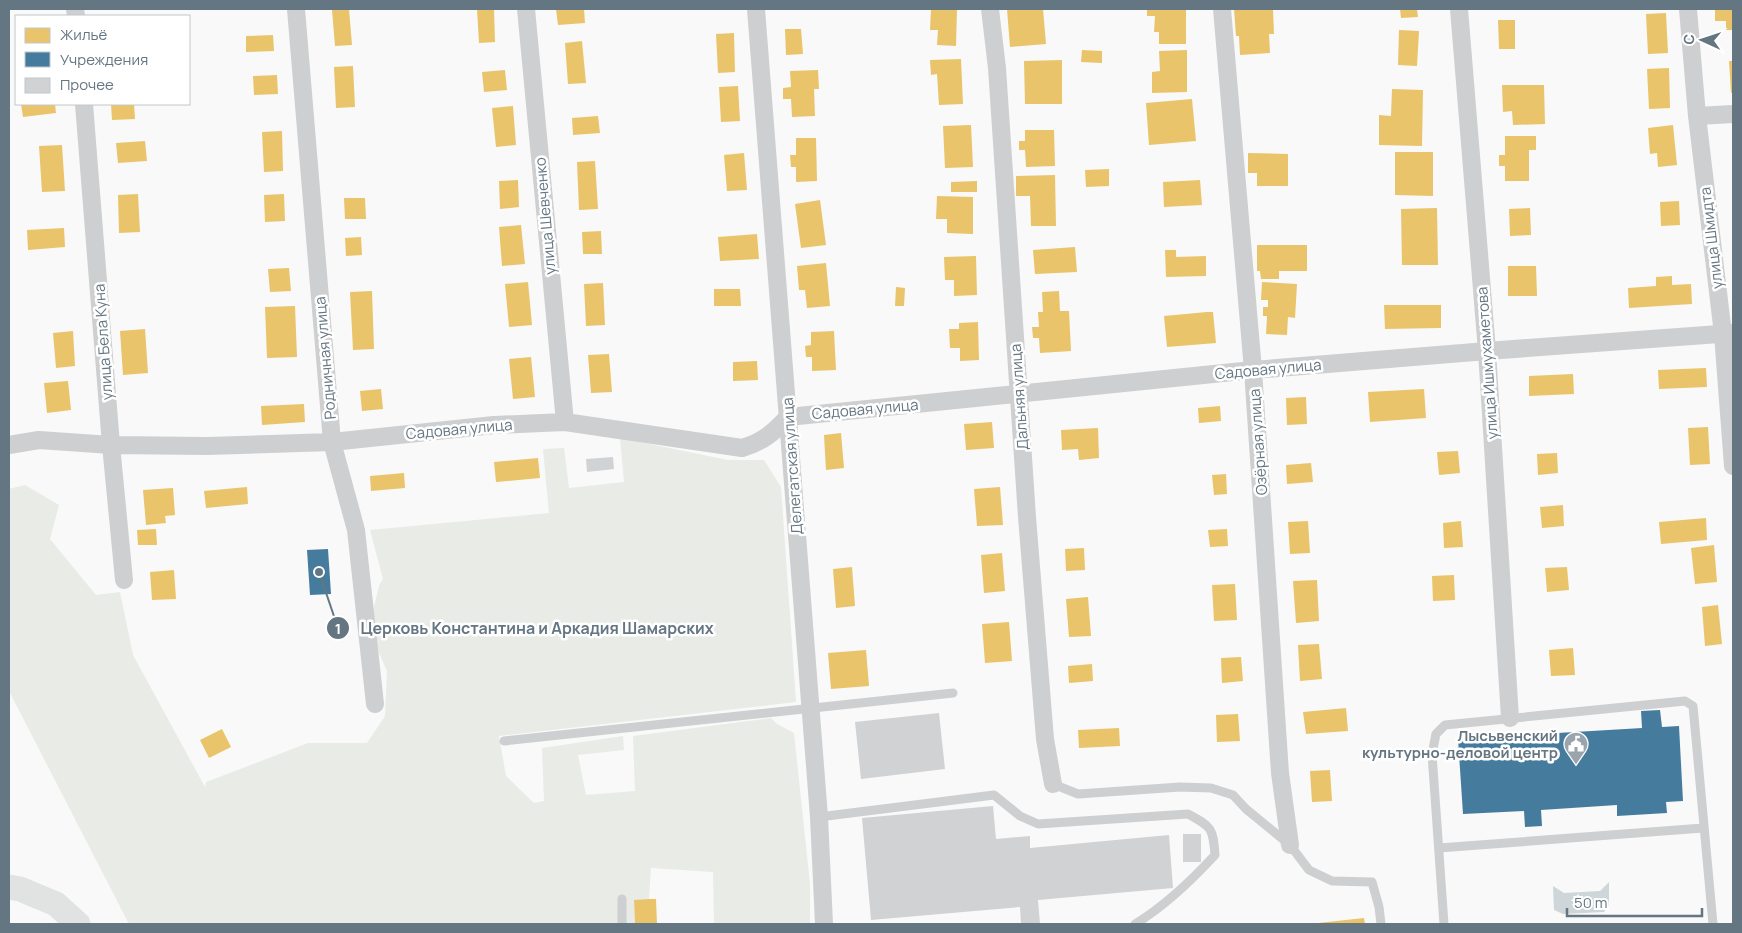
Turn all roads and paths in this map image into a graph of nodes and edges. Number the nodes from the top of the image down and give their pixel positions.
1 (296, 9) edge
2 (526, 9) edge
3 (756, 9) edge
4 (990, 9) edge
5 (1222, 9) edge
6 (1459, 9) edge
7 (1688, 9) edge
8 (84, 105) edge
9 (1733, 114) edge
10 (1697, 116) junction
11 (1728, 333) edge
12 (1487, 351) junction
13 (1253, 370) junction
14 (1018, 395) junction
15 (788, 416) junction
16 (565, 422) junction
17 (332, 442) junction
18 (9, 445) edge
19 (111, 445) junction
20 (1733, 466) edge
21 (124, 580) dead end
22 (953, 693) dead end
23 (375, 704) dead end
24 (810, 710) junction
25 (1510, 718) junction
26 (504, 741) dead end
27 (1053, 784) joint
28 (819, 817) junction
29 (1704, 828) junction
30 (1290, 845) junction
31 (1439, 848) junction
32 (9, 887) edge
33 (622, 899) dead end
34 (78, 924) edge
35 (622, 924) edge
36 (824, 924) edge
37 (1135, 924) edge
38 (1381, 924) edge
39 (1444, 924) edge
40 (1713, 924) edge

1 - 17 street, Родничная улица
2 - 16 street, улица Шевченко
3 - 15 street, Делегатская улица
4 - 14 street, Дальняя улица
5 - 13 street, Озёрная улица
6 - 12 street, улица Ишмухаметова
7 - 10 street, улица Шмидта
8 - 19 street, улица Бела Куна
9 - 10 street
10 - 11 street, улица Шмидта
11 - 12 street, Садовая улица
11 - 20 street, улица Шмидта
12 - 13 street, Садовая улица
12 - 25 street, улица Ишмухаметова
13 - 14 street, Садовая улица
13 - 30 street, Озёрная улица
14 - 15 street, Садовая улица
14 - 27 street, Дальняя улица
15 - 16 street, Садовая улица
15 - 24 street, Делегатская улица
16 - 17 street, Садовая улица
17 - 19 street, Садовая улица
17 - 23 street, Родничная улица
18 - 19 street, Садовая улица
19 - 21 street, улица Бела Куна
22 - 24 lane
24 - 26 lane
24 - 28 street, Делегатская улица
25 - 29 lane
25 - 31 lane
27 - 30 lane
28 - 36 street, Делегатская улица
28 - 37 lane
29 - 31 lane
29 - 40 lane
30 - 38 lane
31 - 39 lane
32 - 34 street
33 - 35 lane

